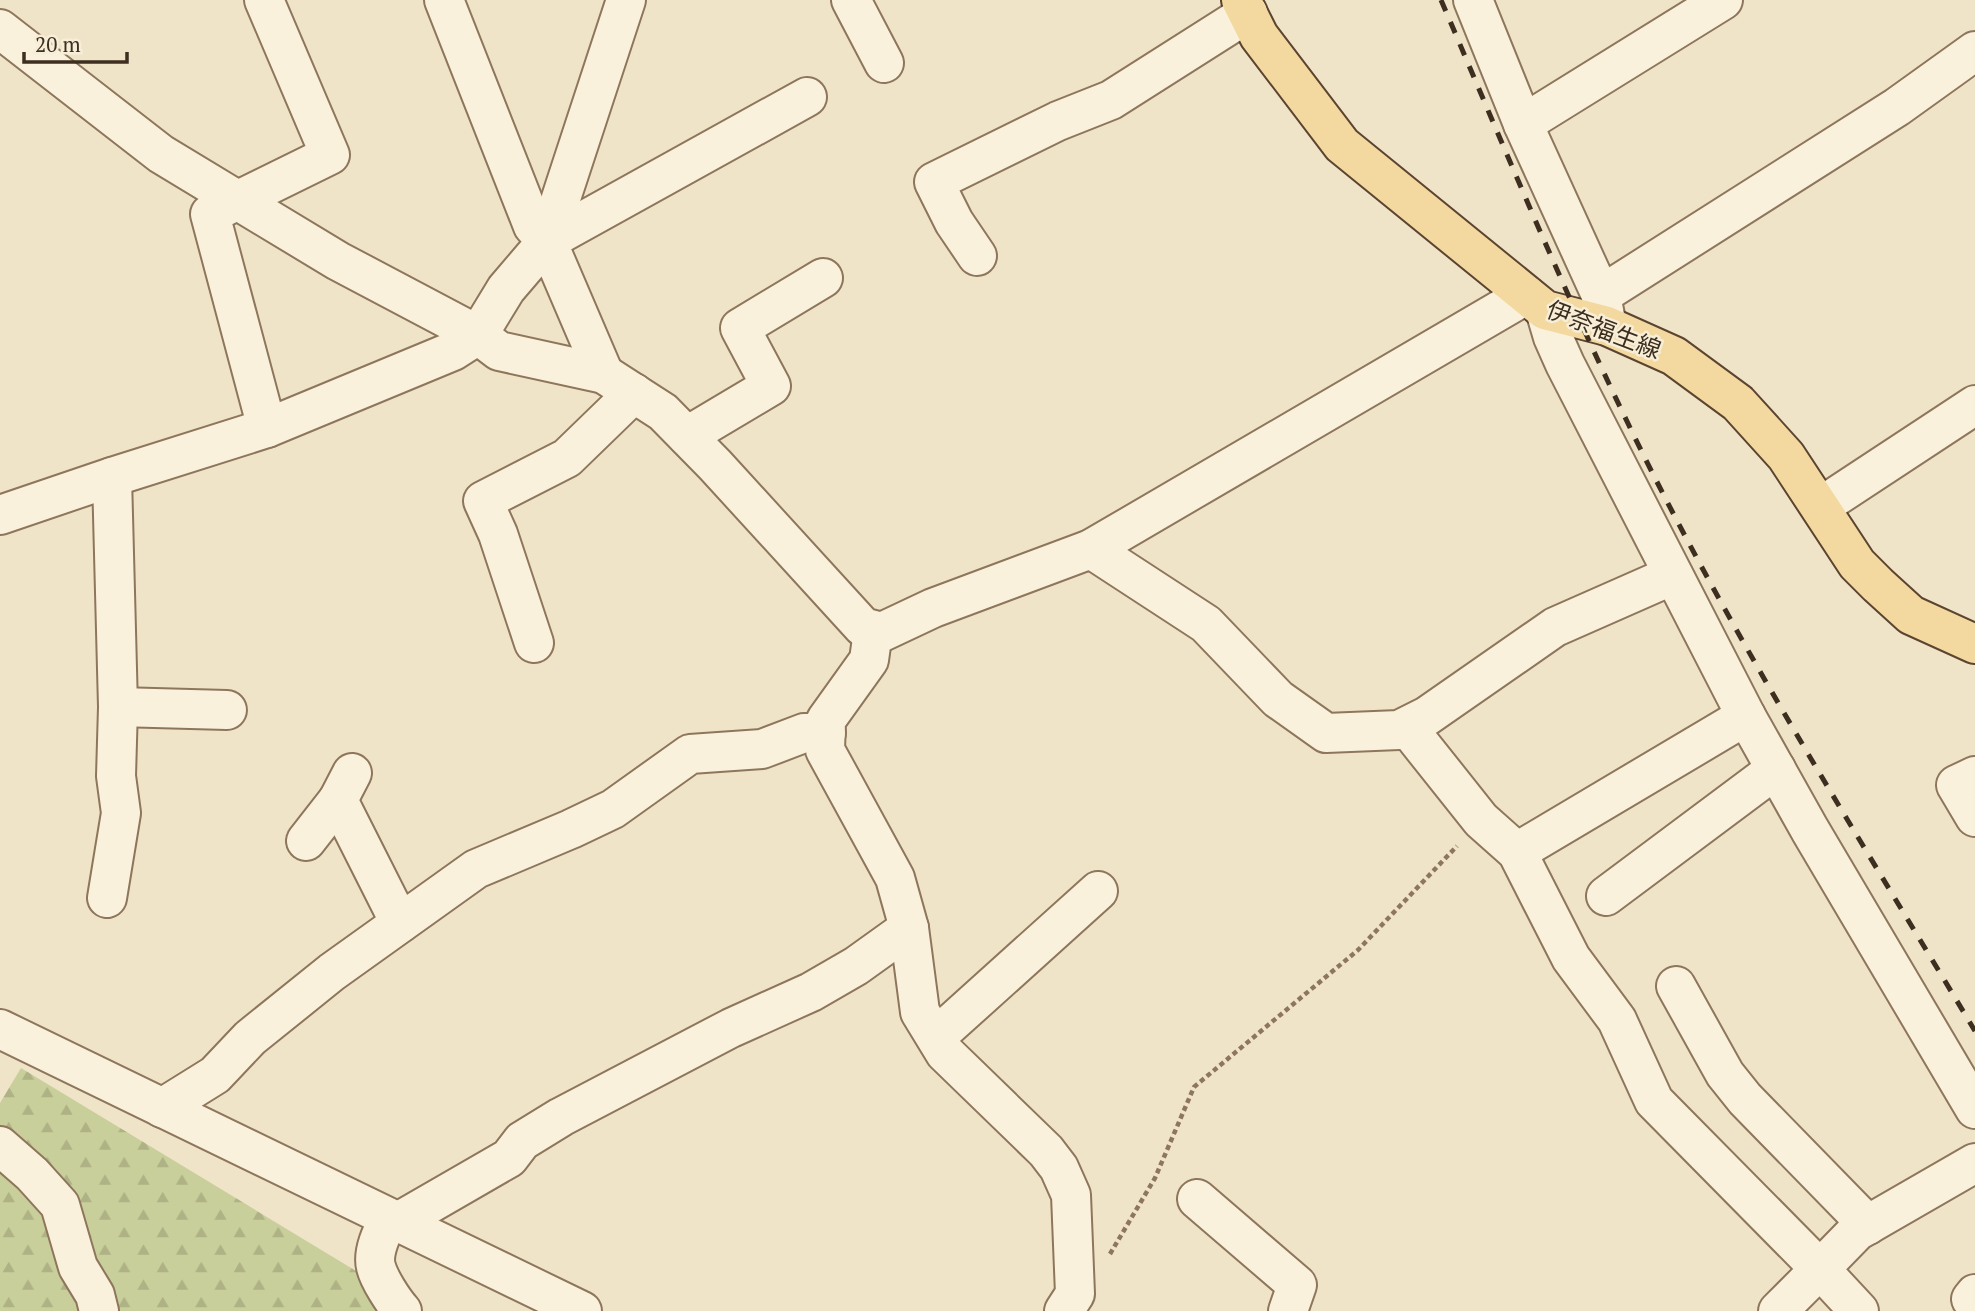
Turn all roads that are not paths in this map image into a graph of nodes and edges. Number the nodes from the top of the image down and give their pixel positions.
1 (264, 0) edge
2 (444, 0) edge
3 (626, 0) edge
4 (851, 0) edge
5 (1473, 0) edge
6 (1723, 0) edge
7 (1245, 6) edge
8 (0, 29) edge
9 (1975, 51) edge
10 (884, 63) dead end
11 (807, 97) dead end
12 (1523, 124) junction
13 (236, 201) junction
14 (547, 240) junction
15 (977, 256) dead end
16 (823, 278) dead end
17 (1536, 303) junction
18 (1604, 311) junction
19 (478, 335) junction
20 (619, 384) junction
21 (1975, 405) edge
22 (267, 428) junction
23 (687, 436) junction
24 (112, 477) junction
25 (1820, 507) junction
26 (0, 515) edge
27 (1091, 550) junction
28 (1673, 575) junction
29 (873, 631) junction
30 (534, 643) dead end
31 (1975, 644) edge
32 (118, 707) junction
33 (227, 710) dead end
34 (1746, 716) junction
35 (1407, 727) junction
36 (826, 733) junction
37 (1776, 769) junction
38 (1975, 775) edge
39 (1975, 817) edge
40 (306, 841) dead end
41 (1517, 852) junction
42 (1098, 891) dead end
43 (1605, 896) dead end
44 (107, 898) dead end
45 (400, 923) junction
46 (909, 929) junction
47 (1676, 986) dead end
48 (0, 1029) edge
49 (936, 1037) junction
50 (162, 1108) junction
51 (1975, 1109) edge
52 (0, 1146) edge
53 (1975, 1163) edge
54 (1196, 1199) dead end
55 (393, 1220) junction
56 (1868, 1225) junction
57 (1820, 1269) junction
58 (1076, 1305) edge
59 (99, 1311) edge
60 (402, 1311) edge
61 (582, 1311) edge
62 (1288, 1311) edge
63 (1778, 1311) edge
64 (1859, 1311) edge

1 - 13 street
2 - 14 street
3 - 14 street
4 - 10 street
5 - 12 street
6 - 12 street
7 - 15 street
7 - 17 main road, 伊奈福生線
8 - 13 street
9 - 18 street
11 - 14 street
12 - 18 street
13 - 19 street
13 - 22 street
14 - 19 street
14 - 20 street
16 - 23 street
17 - 18 main road, 伊奈福生線
17 - 27 street
17 - 28 street
18 - 25 main road, 伊奈福生線
19 - 20 street
19 - 22 street
20 - 23 street
20 - 30 street
21 - 25 street
22 - 24 street
23 - 29 street
24 - 26 street
24 - 32 street
25 - 31 main road, 伊奈福生線
27 - 29 street
27 - 35 street
28 - 34 street
28 - 35 street
29 - 36 street
32 - 33 street
32 - 44 street
34 - 37 street
34 - 41 street
35 - 41 street
36 - 45 street
36 - 46 street
37 - 43 street
37 - 51 street
38 - 39 street
40 - 45 street
41 - 57 street
42 - 49 street
45 - 50 street
46 - 49 street
46 - 55 street
47 - 56 street
48 - 50 street
49 - 58 street
50 - 55 street
52 - 59 street
53 - 56 street
54 - 62 street
55 - 60 street
55 - 61 street
56 - 57 street
57 - 63 street
57 - 64 street

